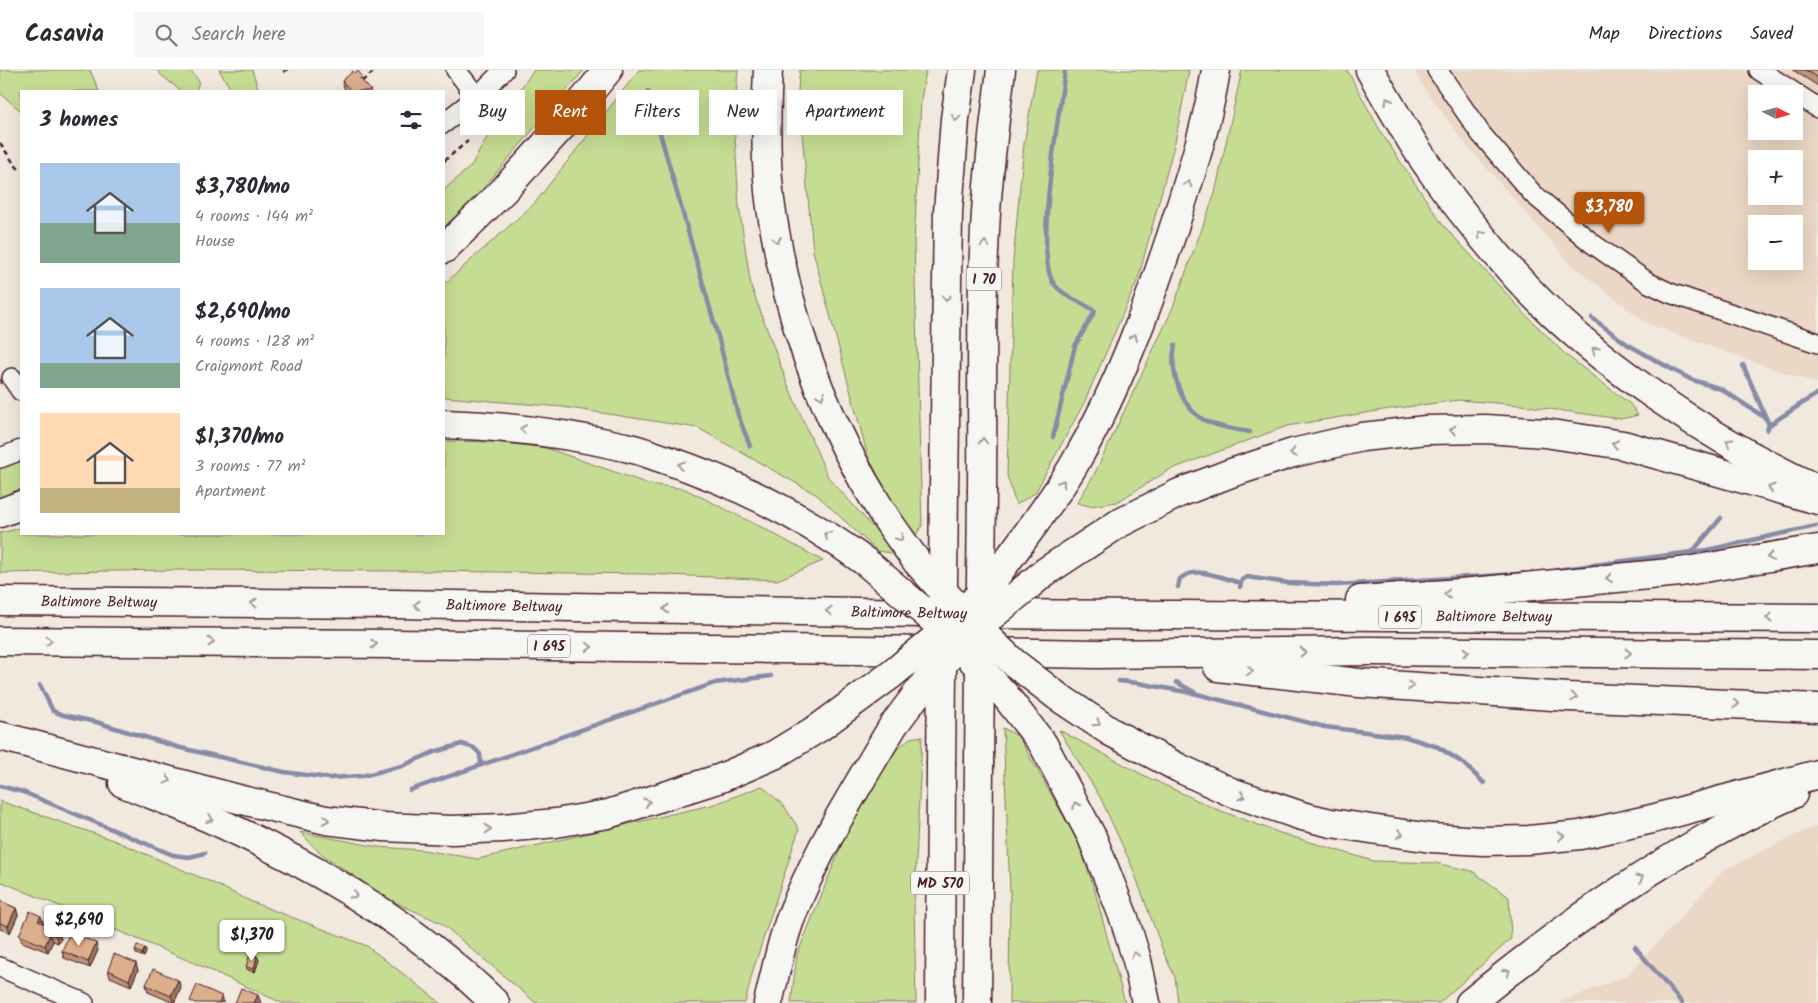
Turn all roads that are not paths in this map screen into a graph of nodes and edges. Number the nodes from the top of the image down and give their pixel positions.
1 (456, 70) edge
2 (504, 70) edge
3 (608, 70) edge
4 (768, 70) edge
5 (962, 70) edge
6 (1001, 70) edge
7 (1216, 70) edge
8 (1370, 70) edge
9 (1437, 70) edge
10 (1759, 70) edge
11 (472, 90) edge
12 (484, 90) edge
13 (1818, 108) edge
14 (460, 110) edge
15 (445, 122) edge
16 (445, 248) edge
17 (1818, 343) edge
18 (445, 424) edge
19 (20, 450) edge
20 (0, 458) edge
21 (1818, 489) edge
22 (1818, 500) edge
23 (20, 505) edge
24 (0, 513) edge
25 (20, 515) edge
26 (0, 520) edge
27 (1818, 549) edge
28 (0, 601) edge
29 (983, 614) junction
30 (1818, 618) edge
31 (0, 641) edge
32 (1097, 654) junction
33 (1818, 655) edge
34 (1818, 708) edge
35 (1, 736) edge
36 (941, 764) joint
37 (979, 764) joint
38 (1818, 774) edge
39 (1818, 783) edge
40 (0, 968) edge
41 (84, 1003) edge
42 (495, 1003) edge
43 (768, 1003) edge
44 (940, 1003) edge
45 (977, 1003) edge
46 (1146, 1003) edge
47 (1470, 1003) edge

1 - 11 street
2 - 12 street
3 - 16 highway
4 -> 38 highway, bridge
5 -> 36 highway, I 70, bridge
37 -> 6 highway, I 70, bridge
35 -> 7 highway, bridge
21 -> 8 highway
9 - 17 street
10 - 13 street
14 - 15 street
46 -> 18 highway, bridge
19 - 20 street
22 -> 43 highway, bridge
23 - 24 highway
25 - 26 highway
27 -> 29 highway
29 -> 28 highway, Baltimore Beltway / I 695
30 -> 29 highway, Baltimore Beltway / I 695
31 -> 32 highway, I 695
32 -> 33 highway, I 695
32 -> 34 highway
35 -> 42 highway
36 - 44 highway, MD 570
37 - 45 highway, MD 570
47 -> 39 highway
40 - 41 street

